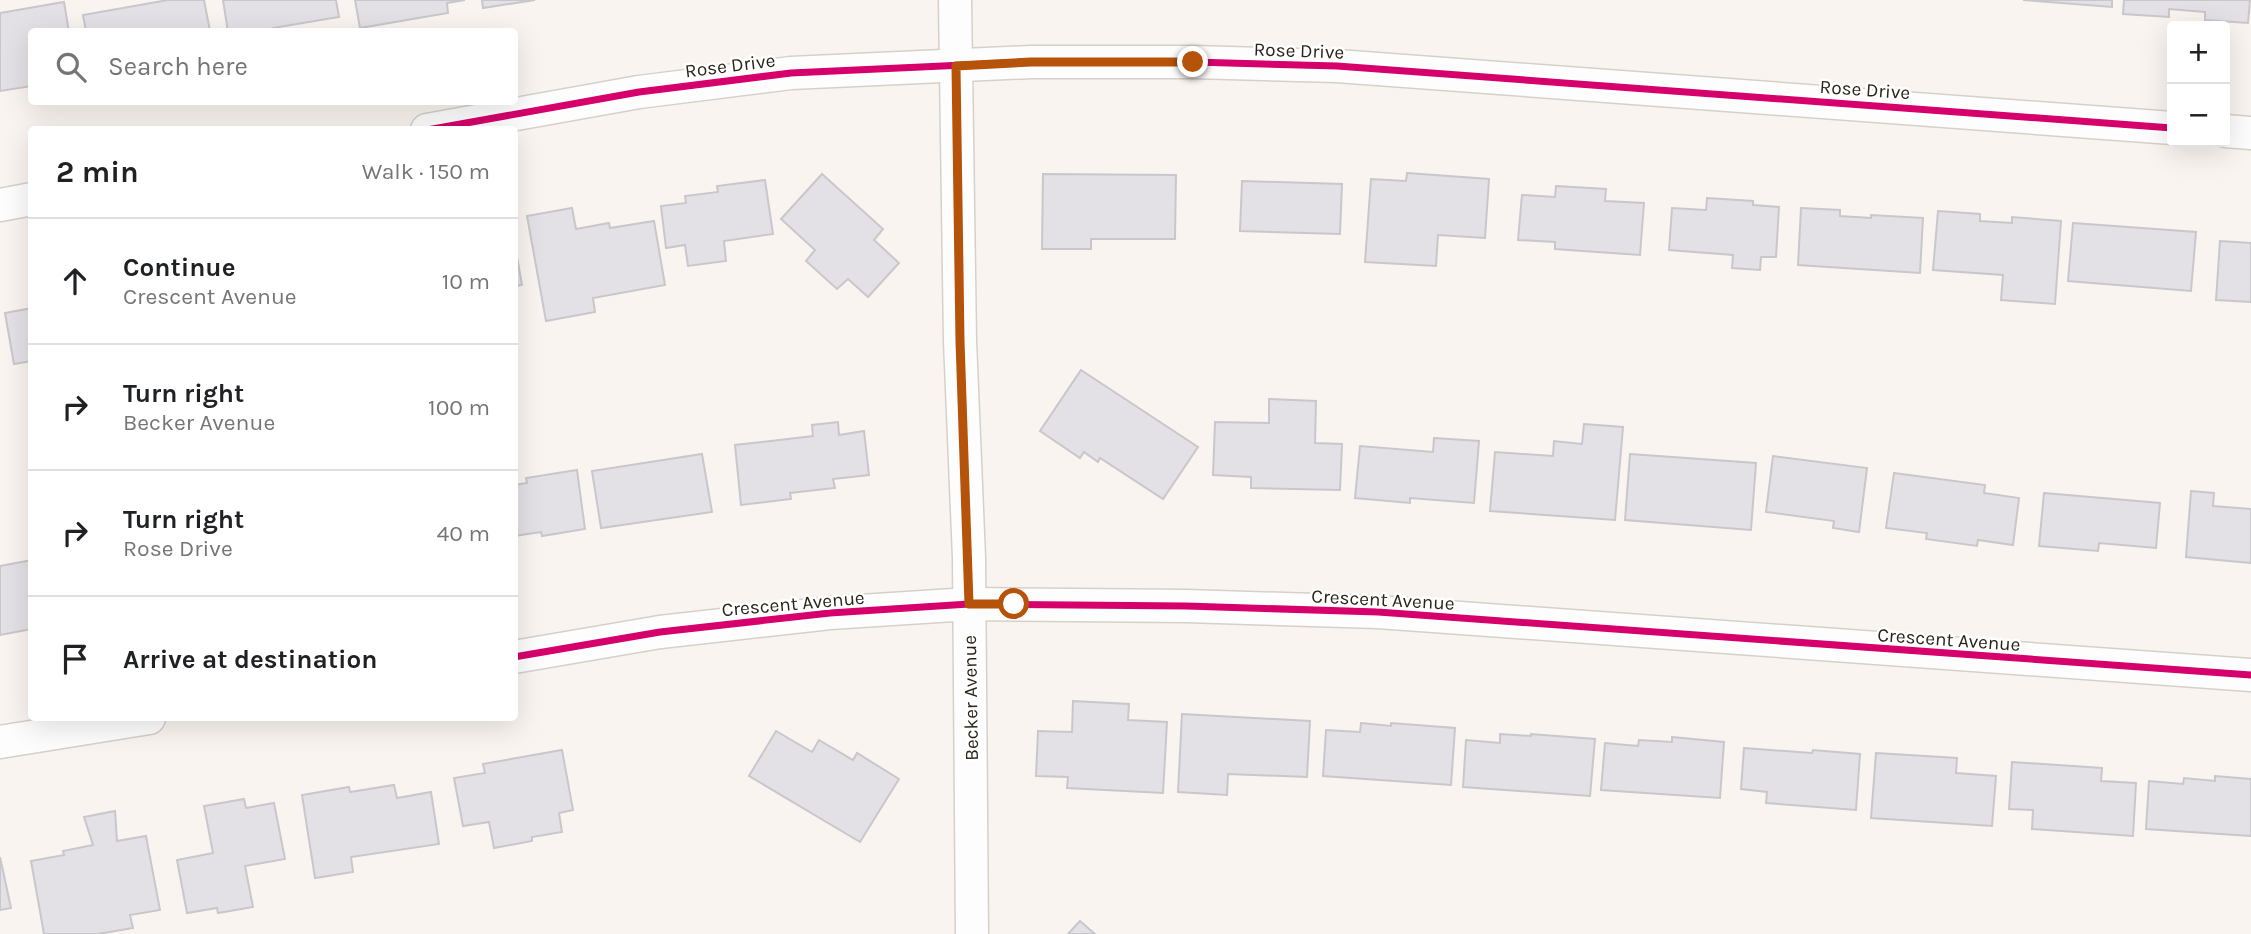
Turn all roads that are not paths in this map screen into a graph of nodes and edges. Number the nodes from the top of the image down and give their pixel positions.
1 (955, 0) edge
2 (956, 66) junction
3 (449, 126) edge
4 (2167, 128) edge
5 (2230, 131) edge
6 (2251, 133) edge
7 (28, 200) edge
8 (0, 205) edge
9 (969, 604) junction
10 (518, 656) edge
11 (2251, 675) edge
12 (130, 721) edge
13 (0, 742) edge
14 (972, 934) edge

1 - 2 street, Becker Avenue
2 - 3 street, Rose Drive
2 - 4 street, Rose Drive
2 - 9 street, Becker Avenue
5 - 6 street
7 - 8 street
9 - 10 street, Crescent Avenue
9 - 11 street, Crescent Avenue
9 - 14 street, Becker Avenue
12 - 13 street

